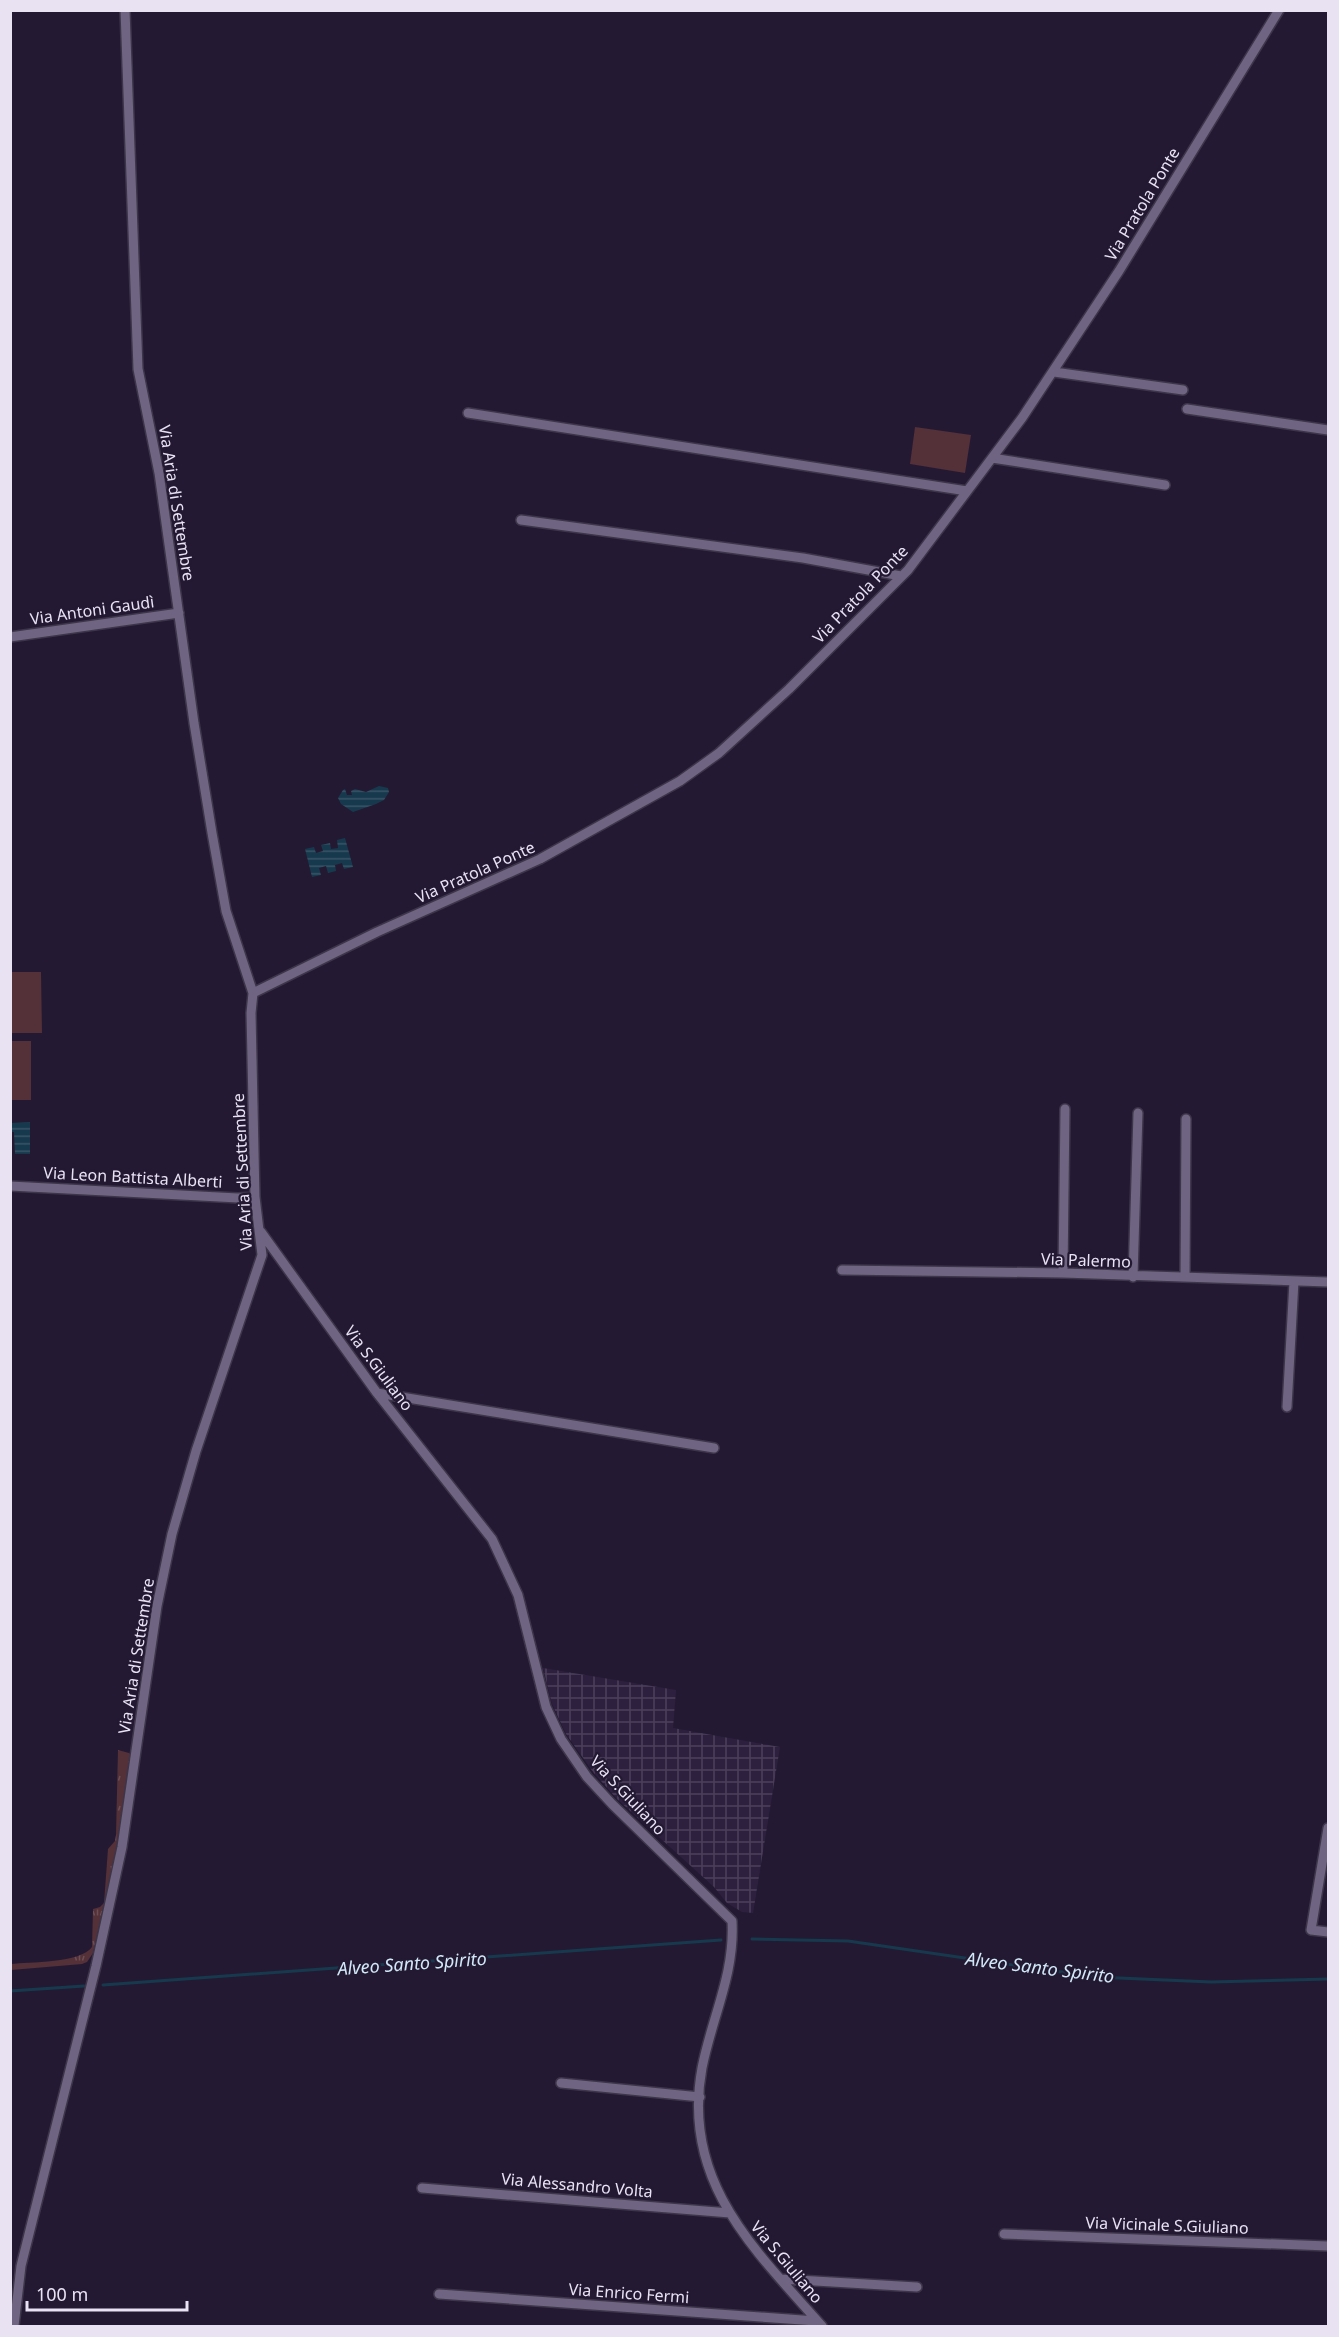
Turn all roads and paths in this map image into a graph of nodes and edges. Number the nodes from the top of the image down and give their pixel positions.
1 (125, 10) edge
2 (1279, 10) edge
3 (1054, 372) junction
4 (1183, 390) dead end
5 (1186, 409) dead end
6 (468, 413) dead end
7 (1329, 430) edge
8 (992, 458) junction
9 (1165, 485) dead end
10 (968, 490) junction
11 (521, 520) dead end
12 (901, 576) junction
13 (179, 613) junction
14 (10, 637) edge
15 (253, 993) junction
16 (1065, 1108) dead end
17 (1138, 1113) dead end
18 (1186, 1119) dead end
19 (10, 1186) edge
20 (255, 1197) junction
21 (261, 1232) junction
22 (842, 1270) dead end
23 (1063, 1274) junction
24 (1133, 1277) junction
25 (1185, 1277) junction
26 (1294, 1281) junction
27 (1329, 1282) edge
28 (377, 1393) junction
29 (1287, 1407) dead end
30 (714, 1449) dead end
31 (1329, 1828) edge
32 (1329, 1932) edge
33 (561, 2083) dead end
34 (700, 2097) junction
35 (422, 2187) dead end
36 (730, 2213) junction
37 (1004, 2234) dead end
38 (1329, 2246) edge
39 (781, 2279) junction
40 (917, 2287) dead end
41 (439, 2294) dead end
42 (819, 2324) edge
43 (14, 2326) edge

1 - 13 street, Via Aria di Settembre
2 - 3 street, Via Pratola Ponte
3 - 4 street
3 - 8 street, Via Pratola Ponte
5 - 7 street
6 - 10 street
8 - 9 street
8 - 10 street, Via Pratola Ponte
10 - 12 street, Via Pratola Ponte
11 - 12 street
12 - 15 street, Via Pratola Ponte
13 - 14 street, Via Antoni Gaudì
13 - 15 street, Via Aria di Settembre
15 - 20 street, Via Aria di Settembre
16 - 23 street
17 - 24 street
18 - 25 street
19 - 20 street, Via Leon Battista Alberti
20 - 21 street, Via Aria di Settembre
21 - 28 street, Via S.Giuliano
21 - 43 street, Via Aria di Settembre
22 - 23 street, Via Palermo
23 - 24 street, Via Palermo
24 - 25 street, Via Palermo
25 - 26 street, Via Palermo
26 - 27 street, Via Palermo
26 - 29 street
28 - 30 street
28 - 34 street, Via S.Giuliano
31 - 32 street
33 - 34 street
34 - 36 street, Via S.Giuliano
35 - 36 street, Via Alessandro Volta
36 - 39 street, Via S.Giuliano
37 - 38 street, Via Vicinale S.Giuliano
39 - 40 street
39 - 42 street, Via S.Giuliano
41 - 42 street, Via Enrico Fermi

